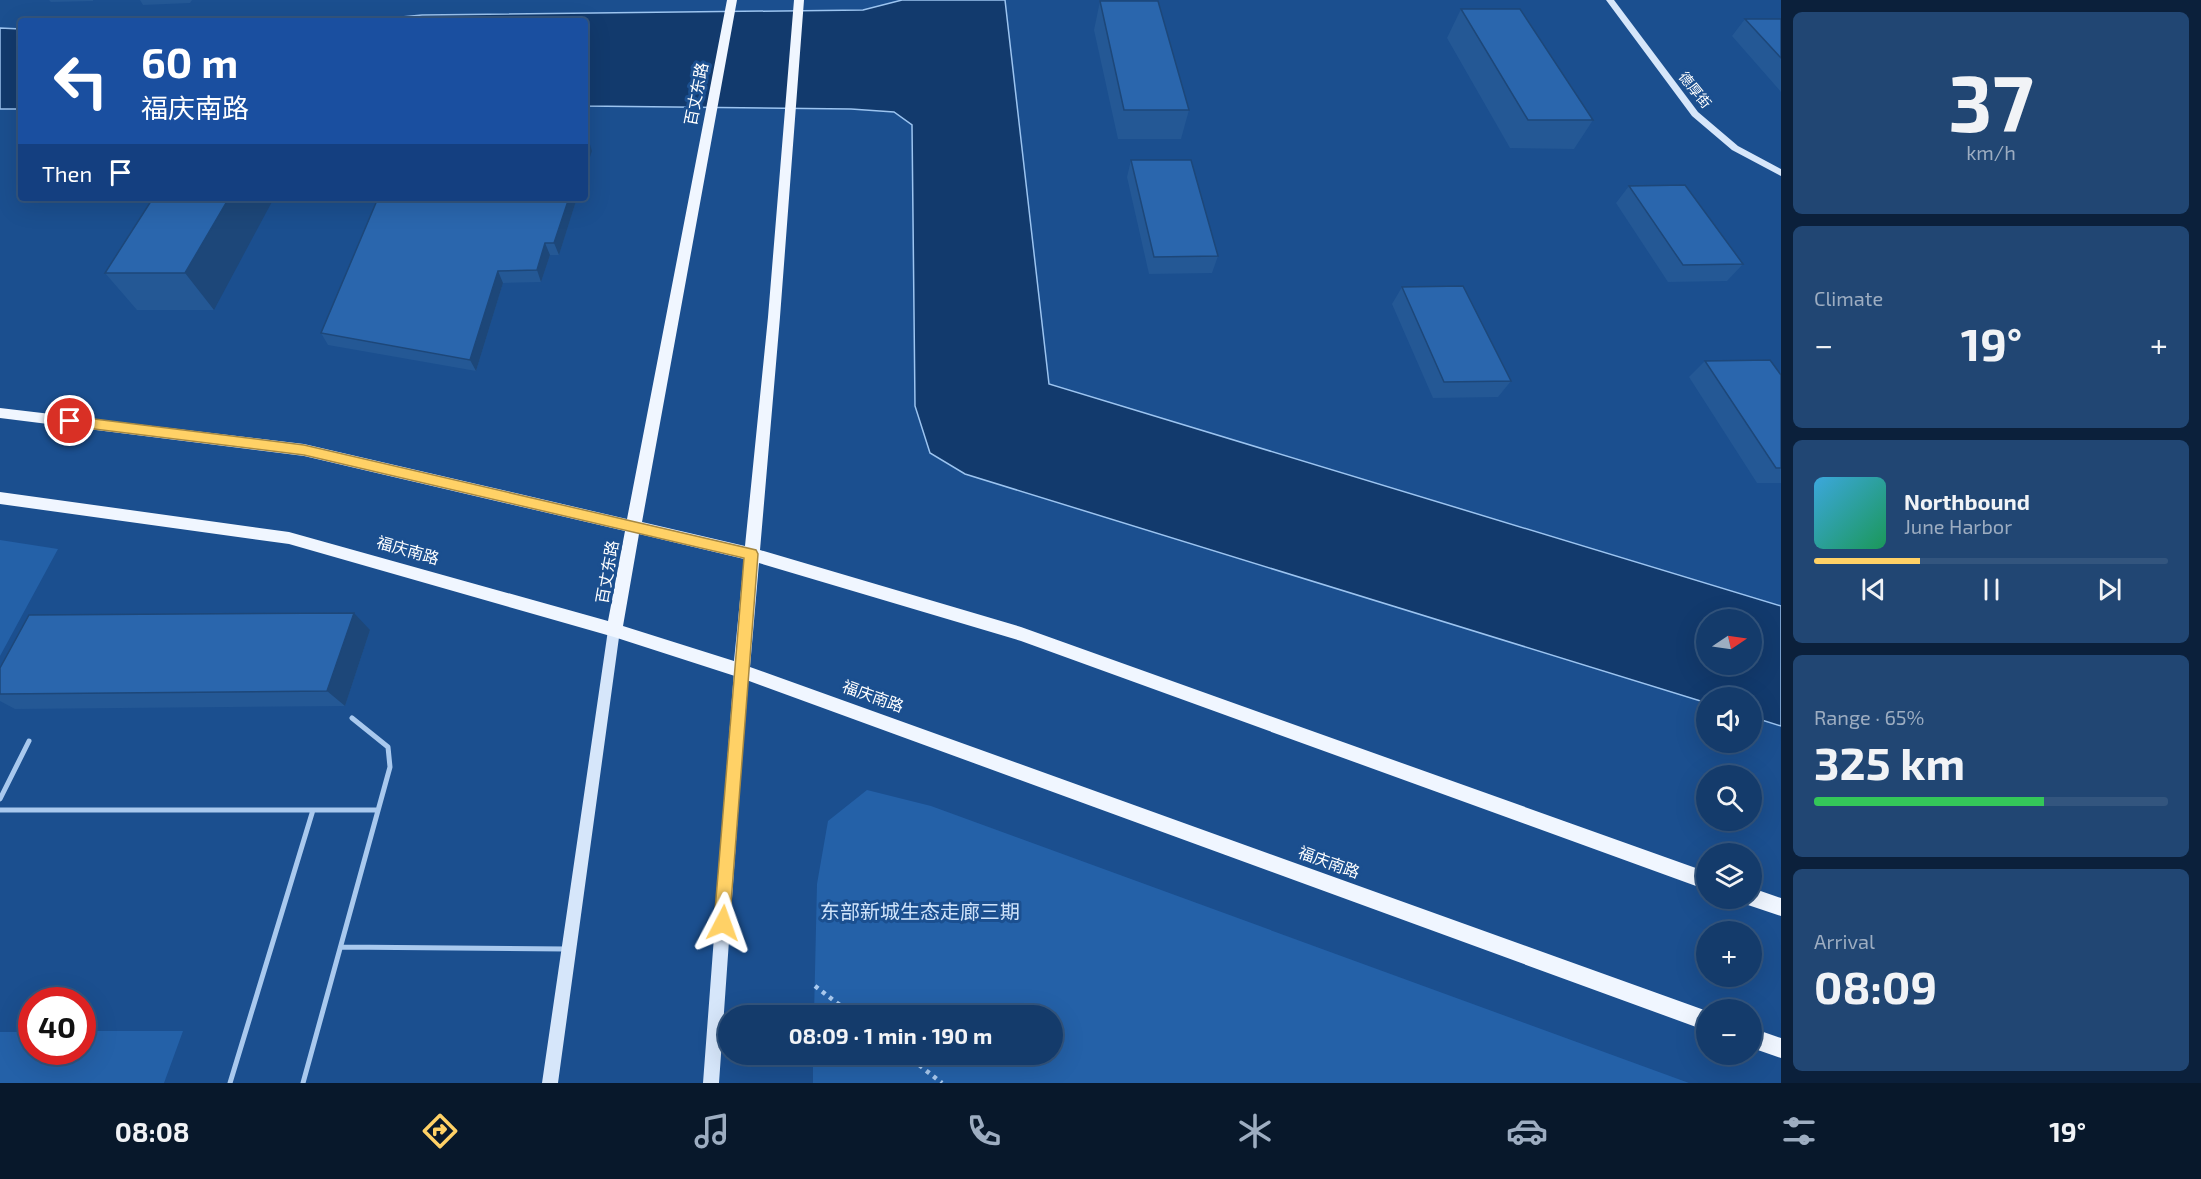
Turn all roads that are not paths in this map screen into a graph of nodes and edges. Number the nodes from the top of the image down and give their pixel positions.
1 (732, 0) edge
2 (1610, 0) edge
3 (799, 2) edge
4 (1781, 173) edge
5 (0, 413) edge
6 (0, 498) edge
7 (633, 526) junction
8 (751, 554) junction
9 (614, 630) junction
10 (741, 671) junction
11 (352, 718) dead end
12 (28, 741) dead end
13 (0, 799) edge
14 (0, 810) edge
15 (313, 810) junction
16 (378, 810) junction
17 (1696, 876) edge
18 (1762, 900) edge
19 (1781, 907) edge
20 (341, 946) junction
21 (569, 950) junction
22 (1696, 1018) edge
23 (1762, 1041) edge
24 (1781, 1048) edge
25 (230, 1083) edge
26 (303, 1083) edge
27 (550, 1083) edge
28 (711, 1083) edge

1 - 7 main road, 百丈东路
2 - 4 street, 德厚街
3 - 8 main road
5 - 7 main road
6 - 9 main road, 福庆南路
7 - 8 main road
7 - 9 main road, 百丈东路
8 - 10 main road
8 - 17 main road
9 - 10 main road, 福庆南路
9 - 21 street, 百丈东路
10 - 22 main road, 福庆南路
10 - 28 street
11 - 16 lane
12 - 13 lane
14 - 15 lane
15 - 16 lane
15 - 25 lane
16 - 20 lane
18 - 19 main road
20 - 21 lane
20 - 26 lane
21 - 27 street, 百丈东路
23 - 24 main road

